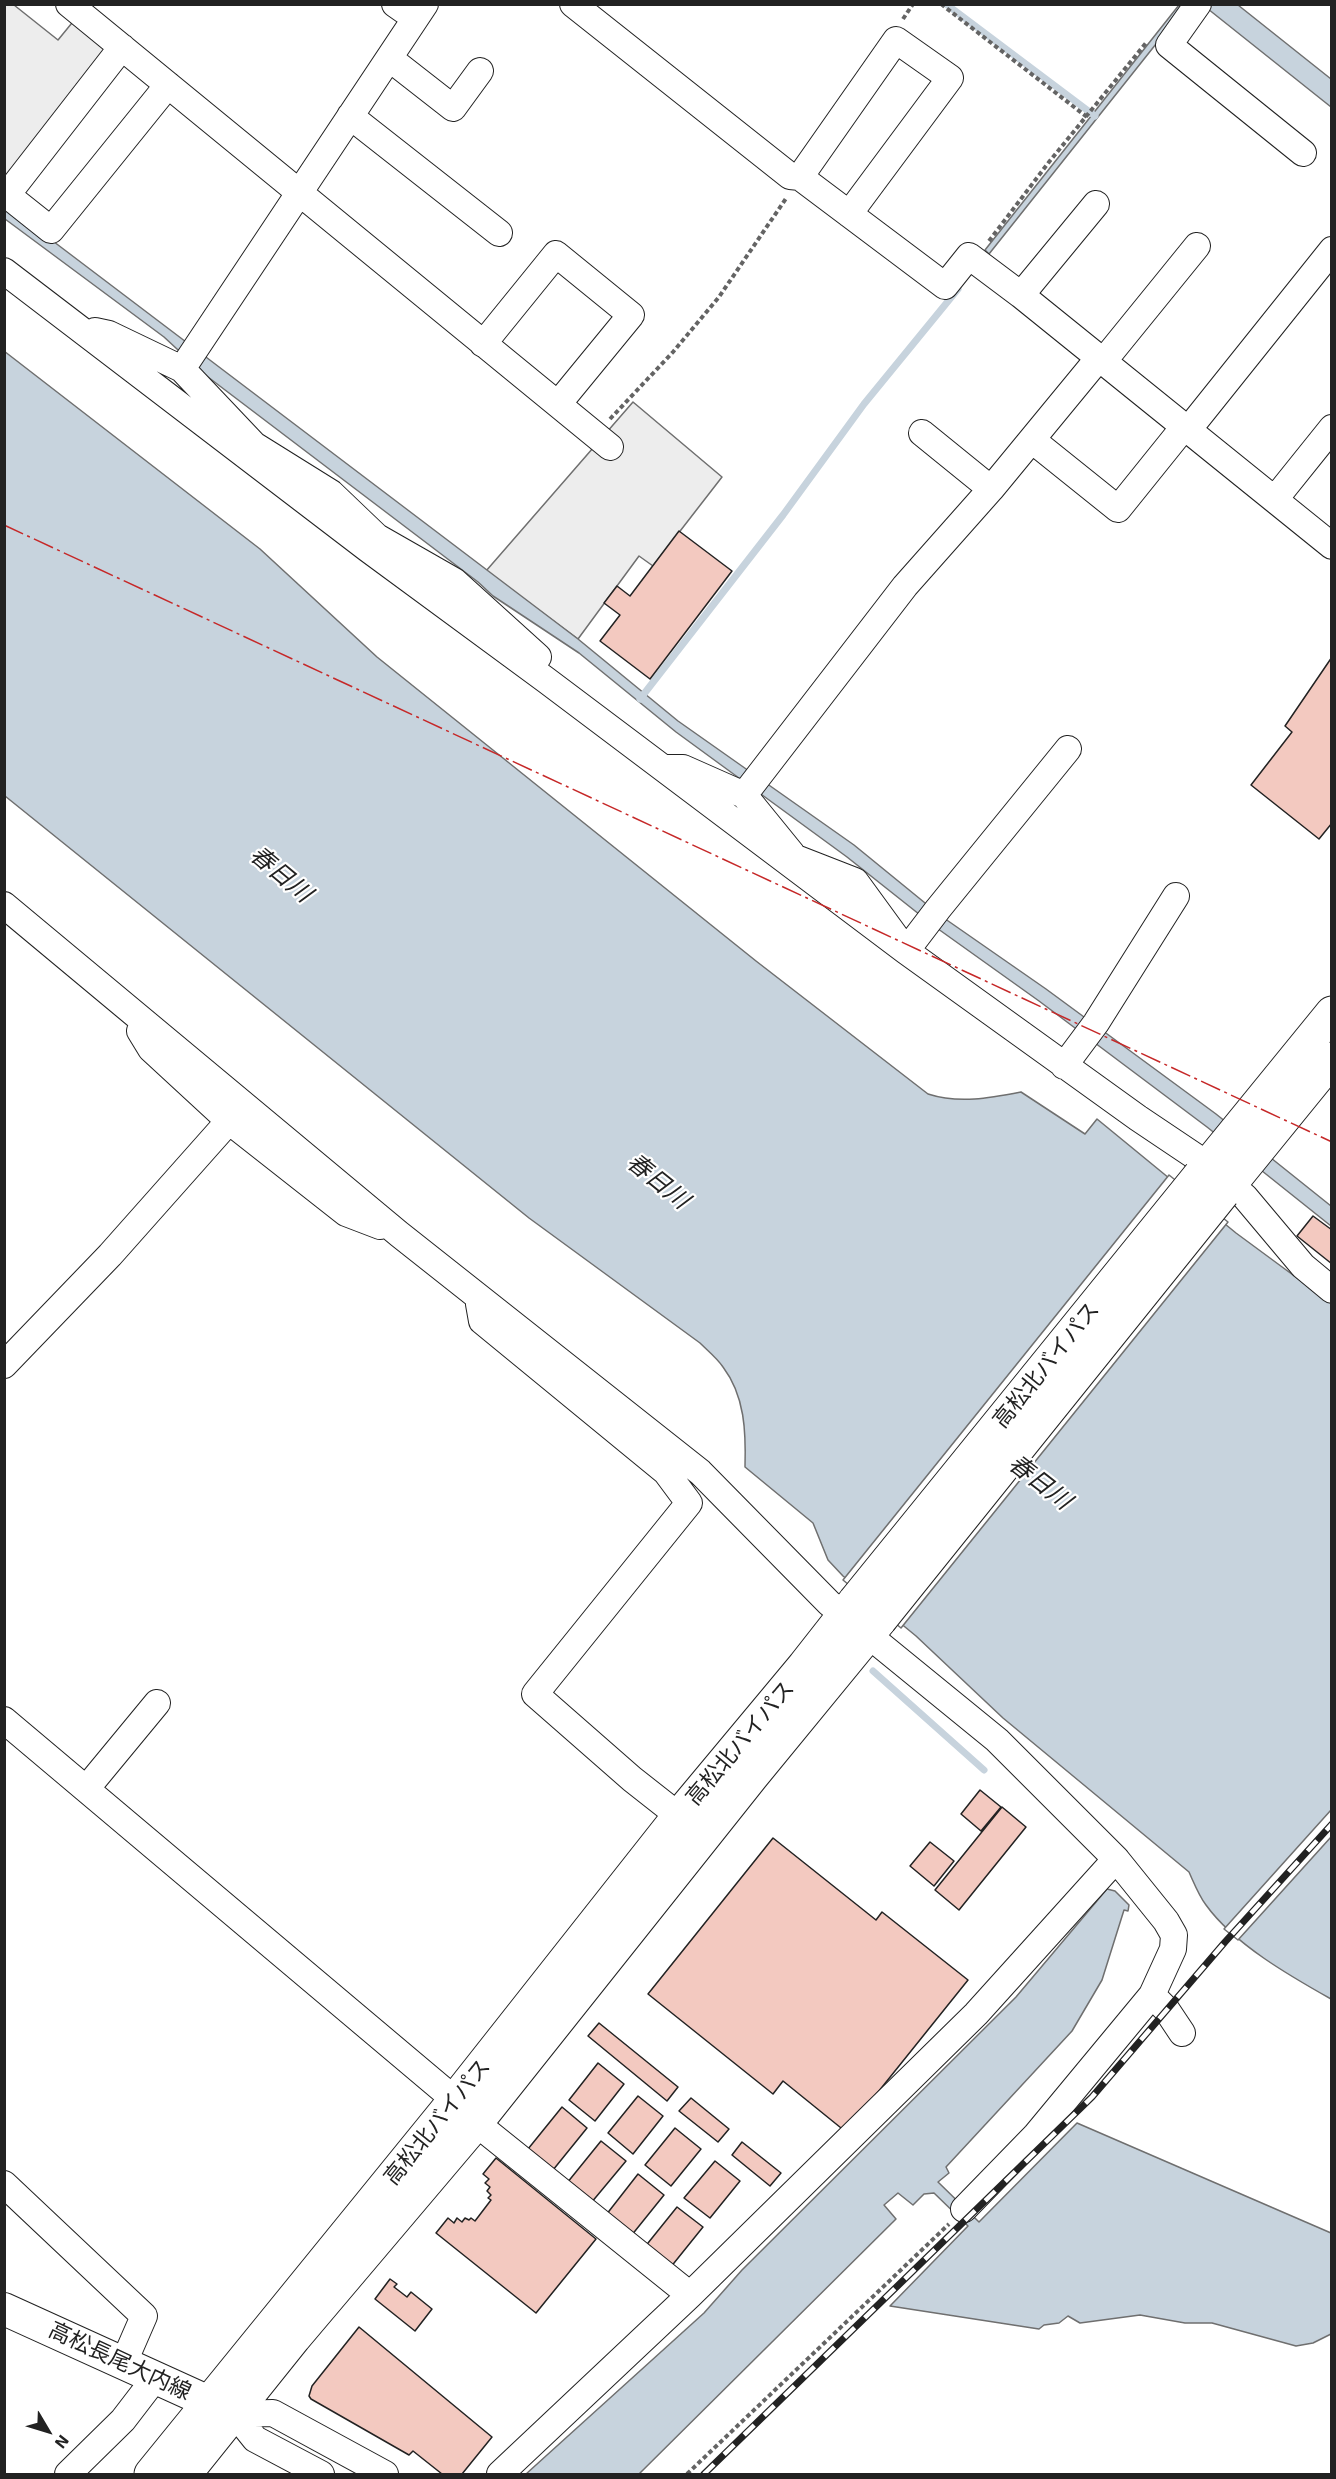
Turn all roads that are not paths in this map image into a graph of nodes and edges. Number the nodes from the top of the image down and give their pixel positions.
1 (69, 4) edge
2 (573, 4) edge
3 (1191, 6) edge
4 (412, 9) edge
5 (122, 47) junction
6 (389, 58) junction
7 (480, 71) dead end
8 (168, 85) junction
9 (350, 116) junction
10 (1303, 153) dead end
11 (800, 177) junction
12 (299, 193) junction
13 (1096, 204) dead end
14 (849, 214) junction
15 (499, 233) dead end
16 (1197, 246) dead end
17 (1332, 250) edge
18 (4, 271) edge
19 (1022, 296) junction
20 (78, 327) junction
21 (483, 344) junction
22 (1100, 361) junction
23 (182, 369) junction
24 (558, 404) junction
25 (1332, 428) edge
26 (1186, 429) junction
27 (922, 433) dead end
28 (1032, 440) junction
29 (603, 441) road end
30 (249, 450) junction
31 (991, 489) junction
32 (1275, 499) junction
33 (1332, 546) edge
34 (1068, 749) dead end
35 (661, 768) junction
36 (744, 795) junction
37 (793, 861) junction
38 (1176, 896) dead end
39 (4, 905) edge
40 (906, 951) junction
41 (127, 1007) junction
42 (1332, 1013) edge
43 (1332, 1059) edge
44 (1064, 1066) junction
45 (229, 1121) junction
46 (1228, 1163) junction
47 (399, 1234) junction
48 (1332, 1290) edge
49 (478, 1296) junction
50 (4, 1365) edge
51 (862, 1617) junction
52 (157, 1703) dead end
53 (4, 1720) edge
54 (740, 1766) junction
55 (86, 1789) junction
56 (679, 1816) junction
57 (1116, 1859) junction
58 (1152, 1995) junction
59 (1182, 2032) dead end
60 (466, 2112) junction
61 (4, 2184) edge
62 (964, 2209) road end
63 (690, 2295) junction
64 (4, 2309) edge
65 (124, 2362) junction
66 (156, 2377) junction
67 (222, 2408) junction
68 (68, 2475) edge
69 (151, 2475) edge
70 (185, 2475) edge
71 (321, 2475) edge
72 (386, 2475) edge
73 (500, 2475) edge

1 - 5 street
2 - 11 street
3 - 10 street
4 - 6 street
5 - 8 street
5 - 8 street
6 - 7 street
6 - 9 street
8 - 12 street
9 - 12 street
9 - 15 street
11 - 14 street
11 - 14 street
12 - 21 street
12 - 23 street
13 - 19 street
14 - 19 street
16 - 22 street
17 - 26 street
18 - 20 street
19 - 22 street
20 - 23 street
20 - 30 street
21 - 24 street
21 - 24 street
22 - 26 street
22 - 28 street
23 - 30 street
24 - 29 street
25 - 32 street
26 - 28 street
26 - 32 street
27 - 31 street
28 - 31 street
30 - 35 street
31 - 36 street
32 - 33 street
34 - 40 street
35 - 36 street
35 - 37 street
36 - 37 street
37 - 40 street
38 - 44 street
39 - 41 street
40 - 44 street
41 - 45 street
41 - 47 street
42 - 46 highway, 高松北バイパス
43 - 46 highway, 高松北バイパス
44 - 46 street
45 - 47 street
45 - 50 street
46 - 48 street
46 - 51 highway, 高松北バイパス, bridge
47 - 49 street
49 - 51 street
49 - 56 street
51 - 54 highway, 高松北バイパス
51 - 57 street
52 - 55 street
53 - 55 street
54 - 56 highway, 高松北バイパス
54 - 60 highway, 高松北バイパス
55 - 60 street
56 - 60 highway, 高松北バイパス
57 - 58 street
57 - 63 street
58 - 59 street
58 - 62 street
60 - 63 street
60 - 67 highway, 高松北バイパス
61 - 65 street
63 - 73 street
64 - 65 main road, 高松長尾大内線
65 - 66 main road, 高松長尾大内線
66 - 67 main road, 高松長尾大内線
66 - 68 street
67 - 69 highway, 高松北バイパス
67 - 70 highway, 高松北バイパス
67 - 71 street
67 - 72 street

